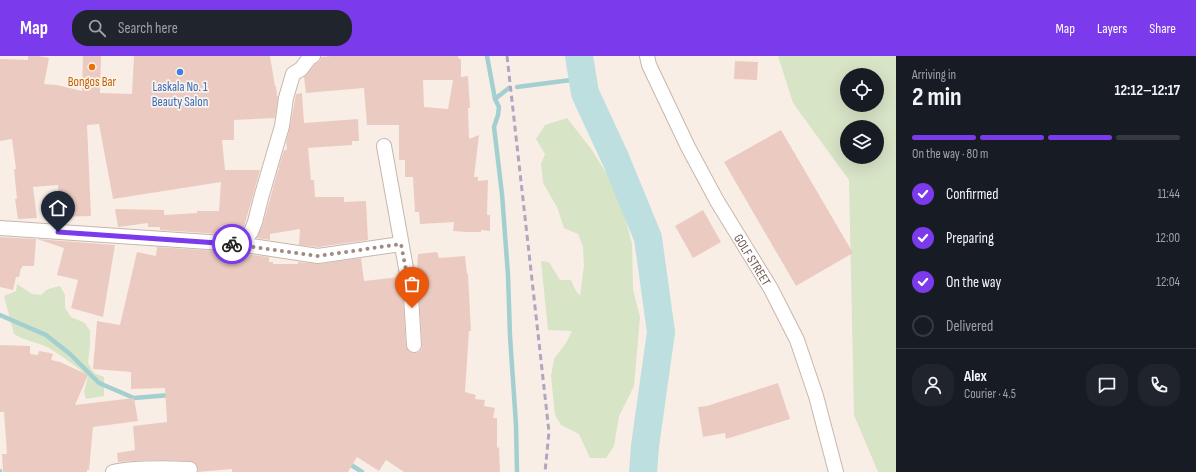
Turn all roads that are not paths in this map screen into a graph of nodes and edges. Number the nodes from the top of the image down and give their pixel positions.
1 (313, 56) edge
2 (647, 56) edge
3 (384, 146) dead end
4 (0, 228) edge
5 (238, 244) junction
6 (401, 244) junction
7 (414, 345) dead end
8 (190, 469) dead end
9 (113, 472) edge
10 (836, 472) edge

1 - 5 street
2 - 10 street, GOLF STREET
3 - 6 street
4 - 5 street
5 - 6 street
6 - 7 street
8 - 9 street

